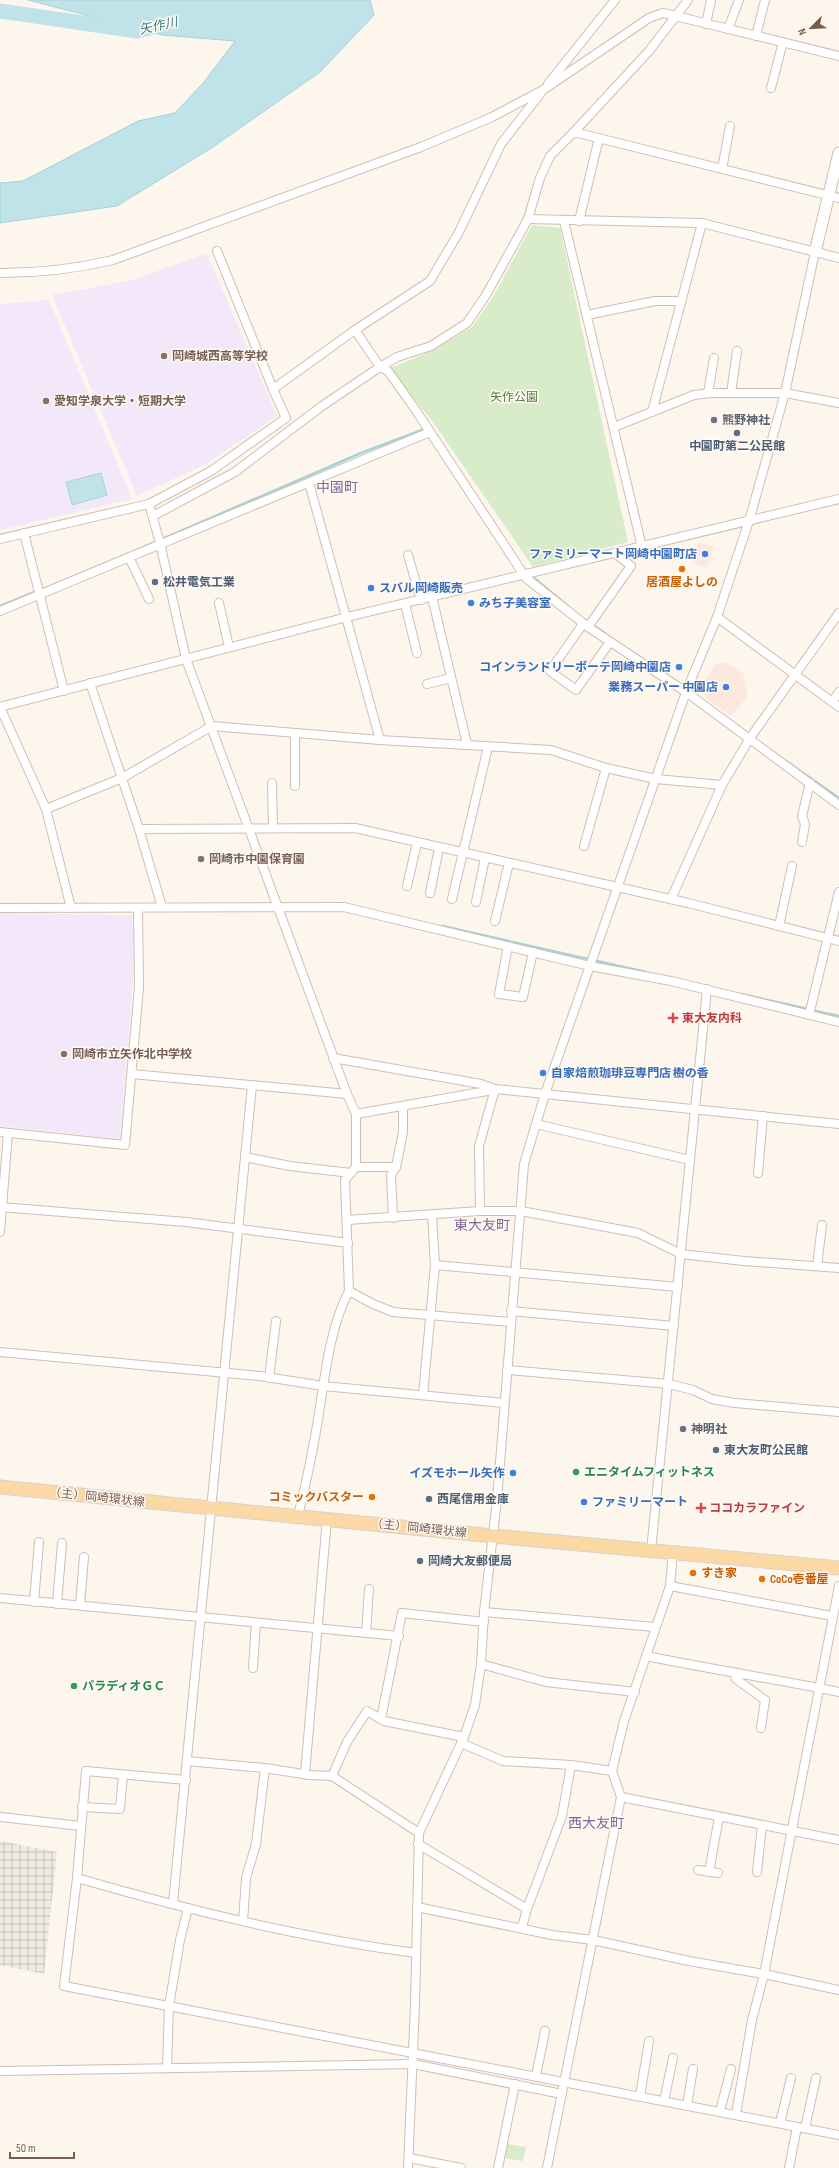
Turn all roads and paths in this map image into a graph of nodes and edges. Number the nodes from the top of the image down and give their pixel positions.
1 (615, 0) edge
2 (688, 0) edge
3 (711, 0) edge
4 (739, 0) edge
5 (765, 0) edge
6 (676, 17) junction
7 (706, 24) junction
8 (728, 29) junction
9 (756, 36) junction
10 (783, 42) junction
11 (839, 56) edge
12 (771, 88) dead end
13 (543, 90) junction
14 (730, 126) dead end
15 (574, 132) junction
16 (599, 138) junction
17 (839, 153) edge
18 (722, 169) junction
19 (834, 197) edge
20 (528, 219) junction
21 (564, 221) junction
22 (579, 221) junction
23 (702, 223) junction
24 (217, 251) dead end
25 (816, 252) junction
26 (839, 258) edge
27 (0, 273) edge
28 (681, 301) junction
29 (587, 315) junction
30 (355, 330) junction
31 (737, 351) dead end
32 (714, 358) dead end
33 (380, 366) junction
34 (273, 389) junction
35 (708, 393) junction
36 (731, 393) junction
37 (785, 393) junction
38 (839, 403) edge
39 (652, 412) junction
40 (614, 427) junction
41 (430, 432) junction
42 (309, 483) junction
43 (839, 499) edge
44 (149, 504) junction
45 (153, 516) junction
46 (749, 521) junction
47 (24, 533) junction
48 (0, 539) edge
49 (160, 543) junction
50 (642, 547) junction
51 (615, 553) junction
52 (408, 555) dead end
53 (129, 556) junction
54 (523, 574) junction
55 (40, 595) junction
56 (432, 598) junction
57 (149, 599) dead end
58 (421, 600) junction
59 (219, 604) dead end
60 (405, 604) junction
61 (0, 611) edge
62 (839, 613) edge
63 (347, 617) junction
64 (716, 617) junction
65 (586, 625) junction
66 (610, 642) junction
67 (230, 647) junction
68 (417, 653) dead end
69 (186, 658) junction
70 (795, 676) junction
71 (451, 678) junction
72 (90, 683) junction
73 (427, 684) dead end
74 (64, 691) junction
75 (686, 692) junction
76 (839, 692) edge
77 (832, 702) junction
78 (0, 707) edge
79 (839, 707) edge
80 (212, 726) junction
81 (295, 733) junction
82 (750, 738) junction
83 (380, 740) junction
84 (467, 744) junction
85 (488, 747) junction
86 (606, 768) junction
87 (122, 778) junction
88 (656, 779) junction
89 (272, 783) dead end
90 (810, 783) junction
91 (295, 786) dead end
92 (722, 786) junction
93 (839, 805) edge
94 (46, 809) junction
95 (249, 828) junction
96 (273, 828) junction
97 (139, 829) junction
98 (802, 842) dead end
99 (417, 843) junction
100 (584, 846) dead end
101 (439, 848) junction
102 (462, 853) junction
103 (485, 858) junction
104 (509, 864) junction
105 (792, 866) dead end
106 (407, 886) dead end
107 (618, 888) junction
108 (839, 892) edge
109 (430, 893) dead end
110 (452, 899) dead end
111 (670, 899) junction
112 (476, 902) dead end
113 (162, 907) junction
114 (278, 907) junction
115 (0, 908) edge
116 (70, 908) junction
117 (138, 908) junction
118 (495, 921) dead end
119 (779, 926) junction
120 (827, 939) junction
121 (839, 941) edge
122 (508, 946) junction
123 (533, 952) junction
124 (590, 966) junction
125 (707, 989) junction
126 (809, 1015) junction
127 (839, 1022) edge
128 (333, 1058) junction
129 (132, 1074) junction
130 (252, 1085) junction
131 (495, 1089) junction
132 (347, 1094) junction
133 (545, 1094) junction
134 (403, 1106) junction
135 (695, 1109) junction
136 (356, 1114) junction
137 (763, 1116) junction
138 (536, 1124) junction
139 (839, 1124) edge
140 (4, 1133) edge
141 (245, 1157) junction
142 (690, 1160) junction
143 (396, 1167) junction
144 (354, 1170) junction
145 (758, 1173) dead end
146 (1, 1208) edge
147 (521, 1211) junction
148 (480, 1212) junction
149 (432, 1215) junction
150 (392, 1218) junction
151 (347, 1220) junction
152 (822, 1225) dead end
153 (239, 1228) junction
154 (0, 1232) edge
155 (348, 1242) junction
156 (681, 1254) junction
157 (435, 1265) junction
158 (817, 1266) junction
159 (839, 1268) edge
160 (514, 1273) junction
161 (678, 1287) junction
162 (349, 1291) junction
163 (511, 1311) junction
164 (430, 1315) junction
165 (276, 1321) dead end
166 (510, 1322) junction
167 (674, 1326) junction
168 (0, 1352) edge
169 (506, 1370) junction
170 (223, 1373) junction
171 (269, 1378) junction
172 (669, 1384) junction
173 (323, 1386) junction
174 (423, 1395) junction
175 (504, 1403) junction
176 (839, 1412) edge
177 (0, 1487) edge
178 (212, 1508) junction
179 (298, 1516) junction
180 (327, 1518) junction
181 (492, 1536) junction
182 (39, 1542) dead end
183 (62, 1543) dead end
184 (651, 1551) junction
185 (673, 1552) junction
186 (84, 1557) dead end
187 (839, 1568) edge
188 (670, 1586) junction
189 (839, 1586) edge
190 (369, 1589) dead end
191 (0, 1598) edge
192 (34, 1602) junction
193 (57, 1604) junction
194 (80, 1605) junction
195 (484, 1612) junction
196 (832, 1616) junction
197 (201, 1617) junction
198 (484, 1622) junction
199 (256, 1623) junction
200 (655, 1627) junction
201 (316, 1629) junction
202 (366, 1633) junction
203 (398, 1636) junction
204 (646, 1656) junction
205 (481, 1664) junction
206 (253, 1668) dead end
207 (734, 1673) junction
208 (818, 1688) junction
209 (635, 1692) junction
210 (839, 1692) edge
211 (381, 1719) junction
212 (761, 1728) dead end
213 (462, 1740) junction
214 (187, 1761) junction
215 (571, 1765) junction
216 (265, 1768) junction
217 (612, 1770) junction
218 (305, 1774) junction
219 (123, 1776) junction
220 (332, 1776) junction
221 (186, 1780) junction
222 (621, 1798) junction
223 (82, 1807) junction
224 (0, 1817) edge
225 (719, 1817) junction
226 (762, 1825) junction
227 (81, 1826) junction
228 (792, 1831) junction
229 (419, 1833) junction
230 (839, 1840) edge
231 (418, 1844) junction
232 (698, 1870) dead end
233 (709, 1872) junction
234 (757, 1872) dead end
235 (718, 1873) dead end
236 (77, 1878) junction
237 (173, 1903) junction
238 (417, 1907) junction
239 (188, 1908) junction
240 (527, 1909) junction
241 (243, 1921) junction
242 (522, 1928) junction
243 (593, 1940) junction
244 (416, 1953) junction
245 (764, 1974) junction
246 (839, 1990) edge
247 (169, 2006) junction
248 (544, 2030) dead end
249 (650, 2041) dead end
250 (413, 2052) junction
251 (673, 2058) dead end
252 (412, 2064) junction
253 (167, 2068) junction
254 (693, 2069) dead end
255 (731, 2069) dead end
256 (0, 2071) edge
257 (536, 2076) junction
258 (791, 2078) dead end
259 (816, 2078) dead end
260 (564, 2081) junction
261 (515, 2084) junction
262 (562, 2094) junction
263 (640, 2096) junction
264 (664, 2101) junction
265 (687, 2105) junction
266 (720, 2111) junction
267 (736, 2114) junction
268 (780, 2123) junction
269 (797, 2127) junction
270 (806, 2128) junction
271 (839, 2135) edge
272 (409, 2158) junction
273 (408, 2168) edge
274 (461, 2168) edge
275 (498, 2168) edge
276 (547, 2168) edge
277 (789, 2168) edge

1 - 13 street
2 - 6 street
3 - 7 street
4 - 8 street
5 - 9 street
6 - 7 street
6 - 13 street
6 - 15 street
7 - 8 street
8 - 9 street
9 - 10 street
10 - 11 street
10 - 12 street
13 - 27 street
13 - 30 street
14 - 18 street
15 - 16 street
15 - 20 street
16 - 18 street
16 - 22 street
17 - 19 street
18 - 19 street
19 - 25 street
20 - 21 street
20 - 33 street
21 - 22 street
21 - 29 street
22 - 23 street
23 - 25 street
23 - 28 street
24 - 34 street
25 - 26 street
25 - 37 street
28 - 29 street
28 - 39 street
29 - 40 street
30 - 33 street
30 - 34 street
31 - 36 street
32 - 35 street
33 - 41 street
33 - 45 street
34 - 44 street
35 - 36 street
35 - 39 street
36 - 37 street
37 - 38 street
37 - 46 street
39 - 40 street
40 - 50 street
41 - 42 street
41 - 54 street
42 - 49 street
42 - 63 street
43 - 46 street
44 - 45 street
44 - 47 street
45 - 49 street
46 - 50 street
46 - 64 street
47 - 48 street
47 - 55 street
49 - 53 street
49 - 69 street
50 - 51 street
51 - 54 street
51 - 65 street
52 - 58 street
53 - 55 street
53 - 57 street
54 - 56 street
54 - 65 street
55 - 61 street
55 - 74 street
56 - 58 street
56 - 71 street
58 - 60 street
59 - 67 street
60 - 63 street
60 - 68 street
62 - 70 street
63 - 67 street
63 - 83 street
64 - 70 street
64 - 75 street
65 - 66 street
65 - 66 street
66 - 75 street
67 - 69 street
69 - 72 street
69 - 80 street
70 - 77 street
70 - 82 street
71 - 73 street
71 - 84 street
72 - 74 street
72 - 87 street
74 - 78 street
75 - 82 street
75 - 88 street
76 - 77 street
77 - 79 street
78 - 94 street
80 - 81 street
80 - 87 street
80 - 95 street
81 - 83 street
81 - 91 street
82 - 90 street
82 - 92 street
83 - 84 street
84 - 85 street
85 - 86 street
85 - 102 street
86 - 88 street
86 - 100 street
87 - 94 street
87 - 97 street
88 - 92 street
88 - 107 street
89 - 96 street
90 - 93 street
90 - 98 street
92 - 111 street
94 - 116 street
95 - 96 street
95 - 97 street
95 - 114 street
96 - 99 street
97 - 113 street
99 - 101 street
99 - 106 street
101 - 102 street
101 - 109 street
102 - 103 street
102 - 110 street
103 - 104 street
103 - 112 street
104 - 107 street
104 - 118 street
105 - 119 street
107 - 111 street
107 - 124 street
108 - 120 street
111 - 119 street
113 - 114 street
113 - 117 street
114 - 122 street
114 - 128 street
115 - 116 street
116 - 117 street
117 - 129 street
119 - 120 street
120 - 121 street
120 - 126 street
122 - 123 street
122 - 123 street
123 - 124 street
124 - 125 street
124 - 133 street
125 - 126 street
125 - 135 street
126 - 127 street
128 - 131 street
128 - 132 street
129 - 130 street
129 - 140 street
130 - 132 street
130 - 141 street
131 - 133 street
131 - 134 street
131 - 148 street
132 - 136 street
133 - 135 street
133 - 138 street
134 - 136 street
134 - 143 street
135 - 137 street
135 - 142 street
136 - 144 street
137 - 139 street
137 - 145 street
138 - 142 street
138 - 147 street
140 - 146 street
141 - 144 street
141 - 153 street
142 - 156 street
143 - 144 street
143 - 150 street
144 - 151 street
146 - 153 street
146 - 154 street
147 - 148 street
147 - 156 street
147 - 160 street
148 - 149 street
149 - 150 street
149 - 157 street
150 - 151 street
151 - 155 street
152 - 158 street
153 - 155 street
153 - 170 street
155 - 162 street
156 - 158 street
156 - 161 street
157 - 160 street
157 - 164 street
158 - 159 street
160 - 161 street
160 - 163 street
161 - 167 street
162 - 164 street
162 - 173 street
163 - 166 street
163 - 167 street
164 - 166 street
164 - 174 street
165 - 171 street
166 - 169 street
167 - 172 street
168 - 170 street
169 - 172 street
169 - 175 street
170 - 171 street
170 - 178 street
171 - 173 street
172 - 176 street
172 - 184 street
173 - 174 street
173 - 179 street
174 - 175 street
175 - 181 street
177 - 178 main road, （主）岡崎環状線
178 - 179 main road, （主）岡崎環状線
178 - 197 street
179 - 180 main road, （主）岡崎環状線
180 - 181 main road, （主）岡崎環状線
180 - 201 street
181 - 184 main road, （主）岡崎環状線
181 - 195 street
182 - 192 street
183 - 193 street
184 - 185 main road, （主）岡崎環状線
185 - 187 main road, （主）岡崎環状線
185 - 188 street
186 - 194 street
188 - 196 street
188 - 200 street
189 - 196 street
190 - 202 street
191 - 192 street
192 - 193 street
193 - 194 street
194 - 197 street
195 - 198 street
195 - 200 street
196 - 208 street
197 - 199 street
197 - 214 street
198 - 203 street
198 - 205 street
199 - 201 street
199 - 206 street
200 - 204 street
201 - 202 street
201 - 218 street
202 - 203 street
203 - 211 street
204 - 207 street
204 - 209 street
205 - 209 street
205 - 213 street
207 - 208 street
207 - 212 street
208 - 210 street
208 - 228 street
209 - 217 street
211 - 213 street
211 - 220 street
213 - 215 street
213 - 229 street
214 - 216 street
214 - 221 street
215 - 217 street
215 - 240 street
216 - 218 street
216 - 241 street
217 - 222 street
218 - 220 street
219 - 221 street
219 - 223 street
219 - 223 street
220 - 229 street
221 - 237 street
222 - 225 street
222 - 243 street
223 - 227 street
224 - 227 street
225 - 226 street
225 - 233 street
226 - 228 street
226 - 234 street
227 - 236 street
228 - 230 street
228 - 245 street
229 - 231 street
231 - 238 street
231 - 240 street
232 - 233 street
233 - 235 street
236 - 237 street
236 - 247 street
237 - 239 street
238 - 242 street
238 - 244 street
239 - 241 street
239 - 247 street
240 - 242 street
241 - 244 street
242 - 243 street
243 - 245 street
243 - 260 street
244 - 250 street
245 - 246 street
245 - 267 street
247 - 250 street
247 - 253 street
248 - 257 street
249 - 263 street
250 - 252 street
250 - 257 street
251 - 264 street
252 - 253 street
252 - 261 street
252 - 272 street
253 - 256 street
254 - 265 street
255 - 266 street
257 - 260 street
258 - 268 street
259 - 270 street
260 - 262 street
260 - 263 street
261 - 262 street
261 - 275 street
262 - 276 street
263 - 264 street
264 - 265 street
265 - 266 street
266 - 267 street
267 - 268 street
268 - 269 street
269 - 270 street
269 - 277 street
270 - 271 street
272 - 273 street
272 - 274 street

